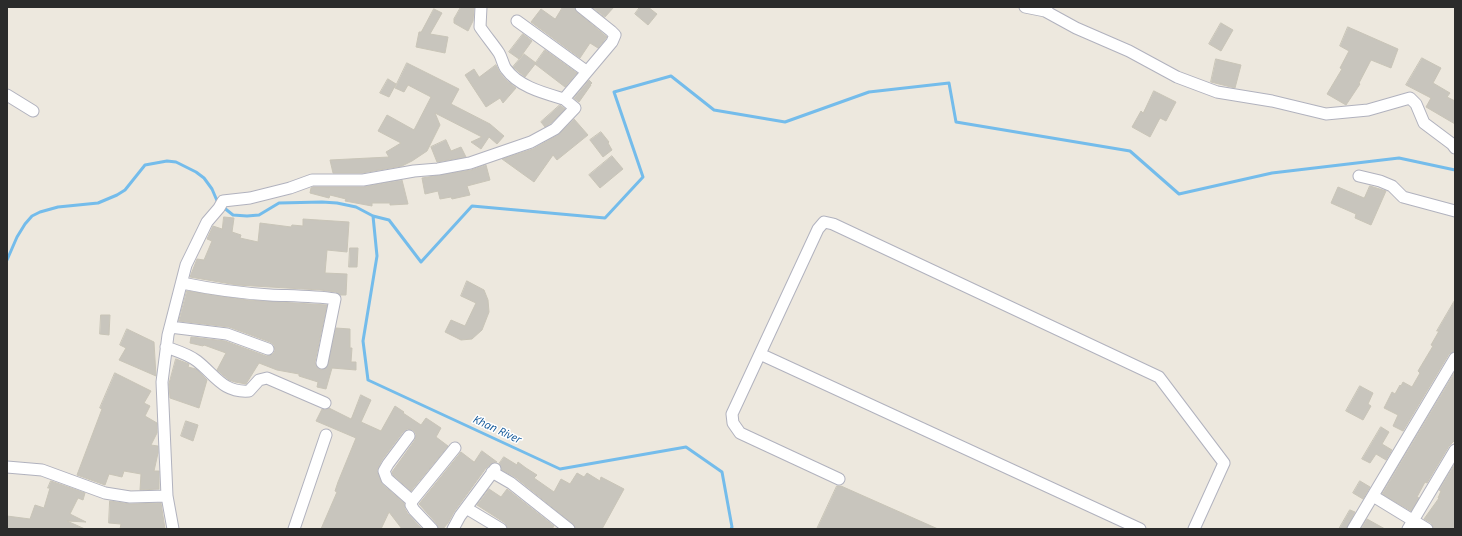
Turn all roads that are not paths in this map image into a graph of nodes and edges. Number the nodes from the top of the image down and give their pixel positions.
1 (481, 7) edge
2 (581, 7) edge
3 (1025, 7) edge
4 (1046, 9) edge
5 (517, 21) dead end
6 (586, 71) junction
7 (7, 95) edge
8 (564, 99) junction
9 (33, 111) dead end
10 (1455, 148) edge
11 (1359, 176) dead end
12 (1455, 211) edge
13 (182, 283) junction
14 (170, 327) junction
15 (166, 347) junction
16 (268, 349) dead end
17 (760, 354) junction
18 (1455, 358) edge
19 (322, 363) dead end
20 (325, 403) dead end
21 (326, 435) dead end
22 (409, 436) dead end
23 (455, 448) dead end
24 (1455, 450) edge
25 (7, 468) edge
26 (839, 479) dead end
27 (167, 496) junction
28 (1373, 496) junction
29 (412, 501) junction
30 (466, 508) junction
31 (1411, 525) edge
32 (173, 529) edge
33 (294, 529) edge
34 (432, 529) edge
35 (453, 529) edge
36 (502, 529) edge
37 (569, 529) edge
38 (1140, 529) edge
39 (1194, 529) edge
40 (1353, 529) edge
41 (1427, 529) edge

1 - 8 street
2 - 6 street
3 - 4 street
4 - 10 street
5 - 6 street
6 - 8 street
7 - 9 street
8 - 13 street
11 - 12 street
13 - 14 street
13 - 19 street
14 - 15 street
14 - 16 street
15 - 20 street
15 - 27 street
17 - 26 street
17 - 38 street
17 - 39 street
18 - 28 street
21 - 33 street
22 - 29 street
23 - 29 street
24 - 31 street
25 - 27 street
27 - 32 street
28 - 31 street
28 - 40 street
29 - 34 street
30 - 35 street
30 - 36 street
30 - 37 street
31 - 41 street

